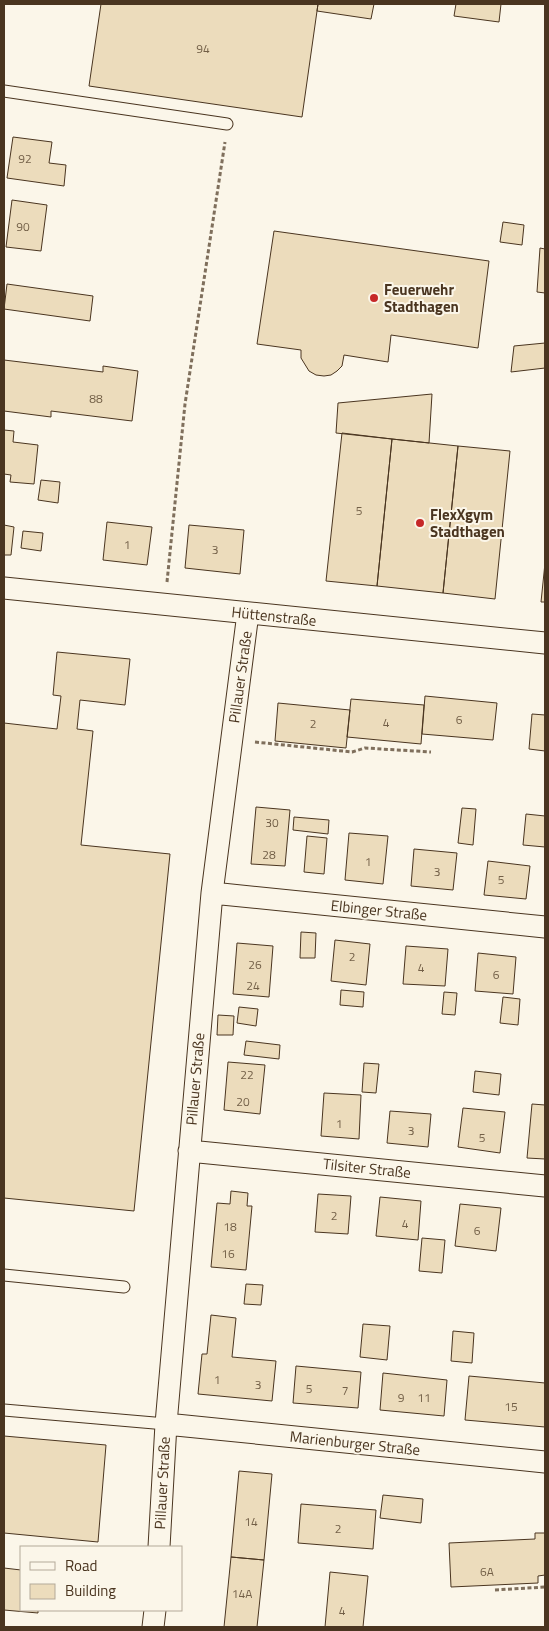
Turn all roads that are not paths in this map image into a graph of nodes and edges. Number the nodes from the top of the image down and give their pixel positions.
1 (4, 91) edge
2 (227, 124) road end
3 (4, 588) edge
4 (248, 613) junction
5 (545, 643) edge
6 (212, 893) junction
7 (545, 927) edge
8 (189, 1151) junction
9 (545, 1186) edge
10 (4, 1275) edge
11 (124, 1287) dead end
12 (4, 1410) edge
13 (166, 1424) junction
14 (545, 1462) edge
15 (159, 1546) edge
16 (155, 1611) edge
17 (153, 1627) edge

1 - 2 lane
3 - 4 street, Hüttenstraße
4 - 5 street, Hüttenstraße
4 - 6 street, Pillauer Straße
6 - 7 street, Elbinger Straße
6 - 8 street, Pillauer Straße
8 - 9 street, Tilsiter Straße
8 - 13 street, Pillauer Straße
10 - 11 lane
12 - 13 lane
13 - 14 street, Marienburger Straße
13 - 15 street, Pillauer Straße
16 - 17 street

